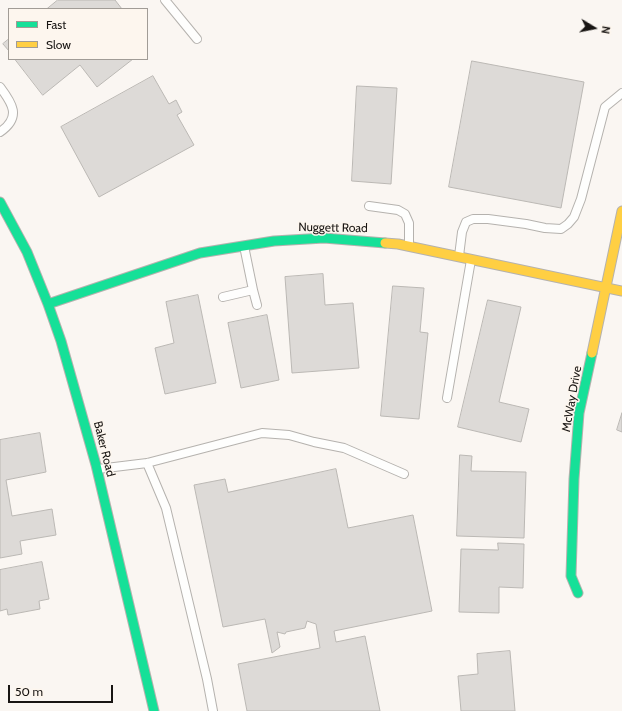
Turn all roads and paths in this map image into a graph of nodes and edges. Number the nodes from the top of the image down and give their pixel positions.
1 (165, 0) edge
2 (197, 39) dead end
3 (0, 87) edge
4 (622, 93) edge
5 (0, 132) edge
6 (0, 202) edge
7 (369, 206) dead end
8 (622, 211) edge
9 (244, 245) junction
10 (408, 246) junction
11 (458, 256) junction
12 (471, 259) junction
13 (606, 287) junction
14 (253, 290) junction
15 (622, 291) edge
16 (224, 297) dead end
17 (48, 304) junction
18 (256, 305) dead end
19 (447, 398) dead end
20 (147, 463) junction
21 (97, 469) junction
22 (404, 474) dead end
23 (578, 593) dead end
24 (154, 711) edge
25 (213, 711) edge

1 - 2 lane
3 - 5 lane
4 - 11 lane
6 - 17 street, Baker Road
7 - 10 lane
8 - 13 street, McWay Drive
9 - 10 street, Nuggett Road
9 - 14 lane
9 - 17 street, Nuggett Road
10 - 11 street, Nuggett Road
11 - 12 street, Nuggett Road
12 - 13 street, Nuggett Road
12 - 19 lane
13 - 15 street, Nuggett Road
13 - 23 street, McWay Drive
14 - 16 lane
14 - 18 lane
17 - 21 street, Baker Road
20 - 21 lane
20 - 22 lane
20 - 25 lane
21 - 24 street, Baker Road

